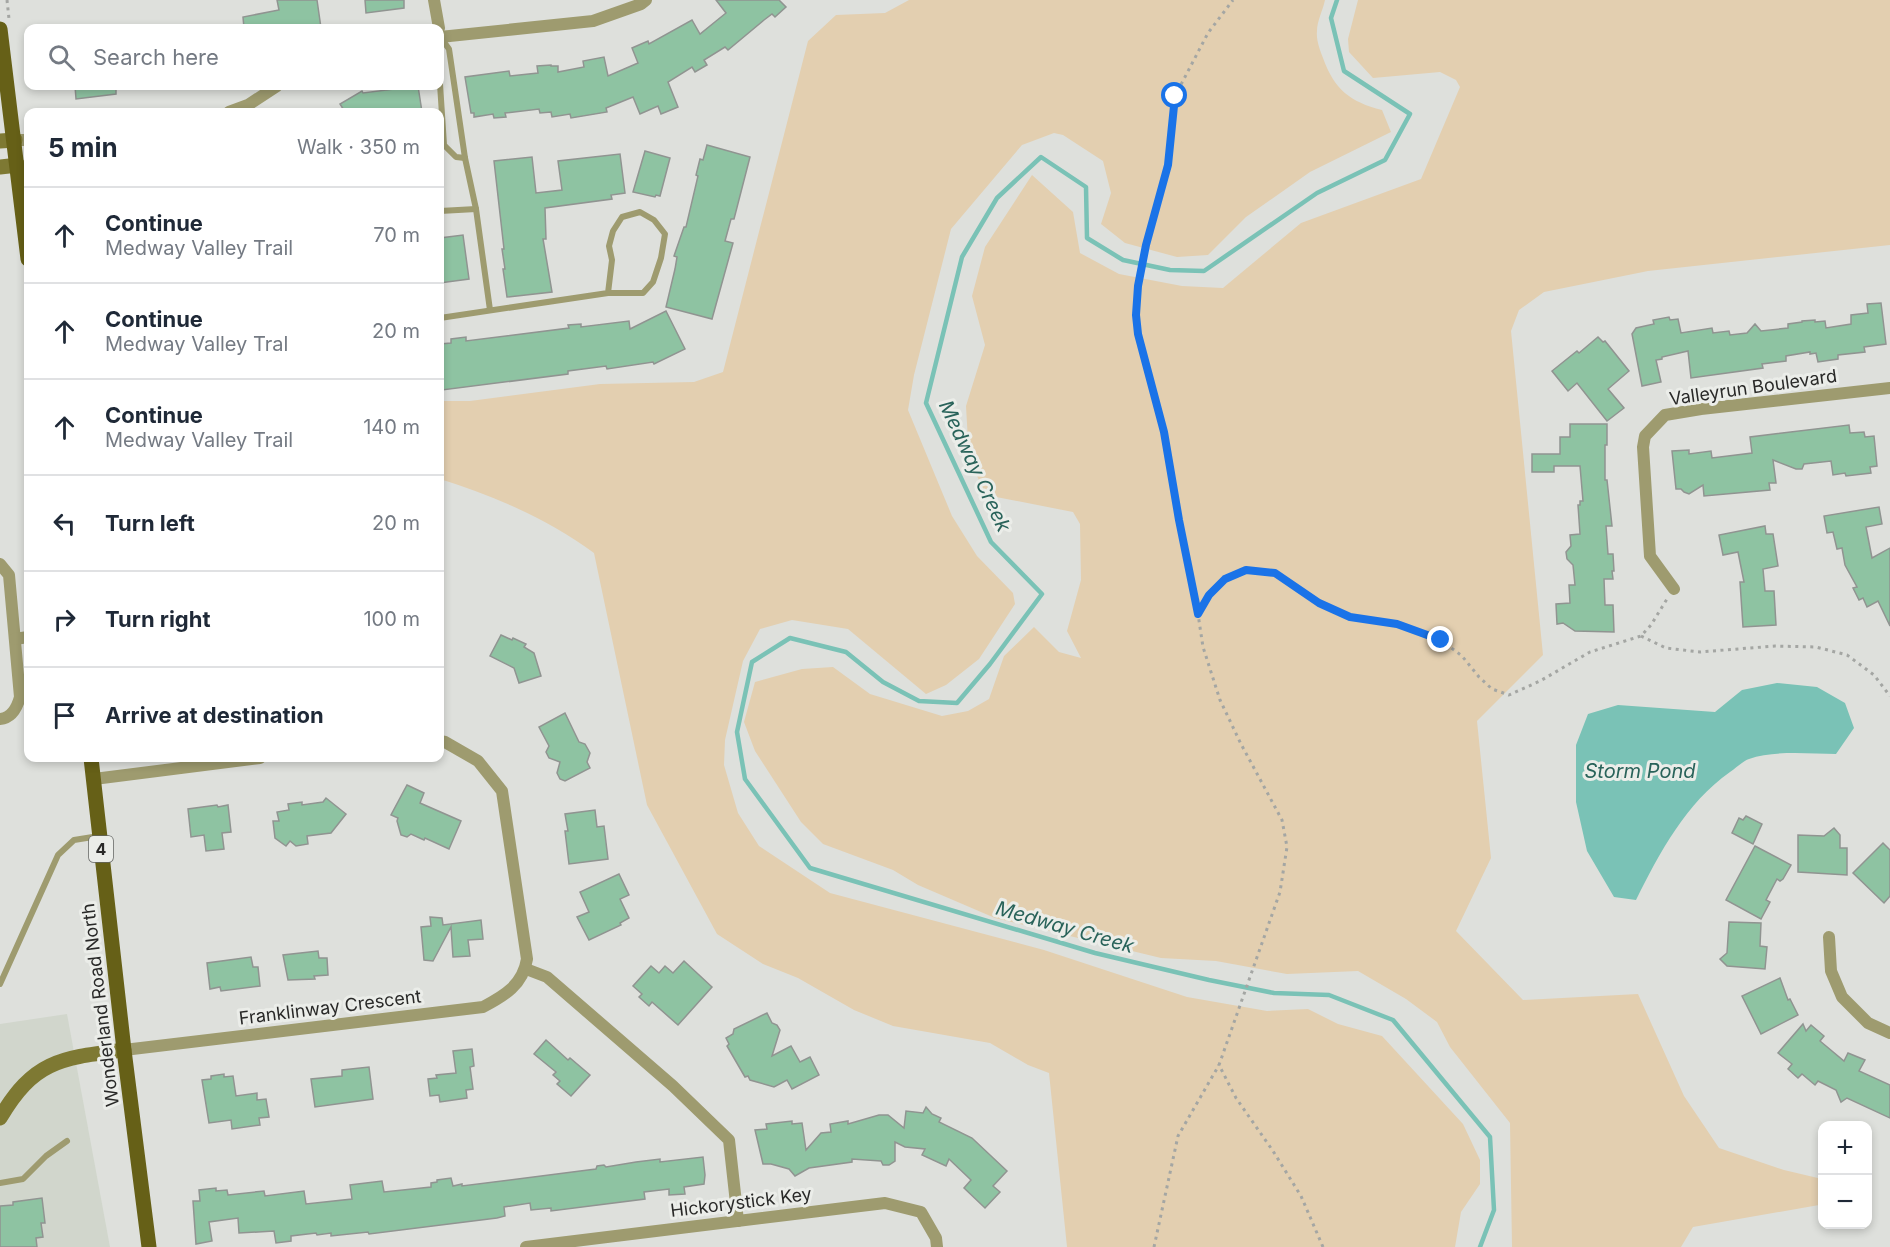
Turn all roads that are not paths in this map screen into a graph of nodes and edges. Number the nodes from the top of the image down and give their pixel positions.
1 (434, 0) edge
2 (646, 0) edge
3 (438, 24) edge
4 (0, 29) edge
5 (444, 35) edge
6 (444, 41) edge
7 (271, 90) edge
8 (440, 90) edge
9 (240, 108) edge
10 (442, 108) edge
11 (14, 140) edge
12 (444, 145) edge
13 (465, 158) junction
14 (23, 164) edge
15 (0, 167) edge
16 (24, 183) edge
17 (476, 209) junction
18 (444, 212) edge
19 (608, 293) junction
20 (490, 310) junction
21 (444, 317) edge
22 (1890, 388) edge
23 (0, 564) edge
24 (1674, 589) road end
25 (24, 638) edge
26 (15, 639) junction
27 (0, 719) edge
28 (444, 742) edge
29 (92, 762) edge
30 (228, 762) edge
31 (94, 779) junction
32 (100, 836) junction
33 (1829, 937) dead end
34 (526, 969) junction
35 (0, 984) edge
36 (1890, 1033) edge
37 (124, 1050) junction
38 (0, 1118) edge
39 (66, 1141) dead end
40 (0, 1183) edge
41 (738, 1221) junction
42 (560, 1245) edge
43 (150, 1247) edge
44 (526, 1247) edge
45 (937, 1247) edge

1 - 3 street
2 - 5 street
4 - 11 main road
6 - 13 lane
7 - 9 street
8 - 10 lane
11 - 14 main road
12 - 13 lane
13 - 17 lane
14 - 15 street
14 - 16 main road
17 - 18 lane
17 - 20 lane
19 - 19 lane
19 - 20 lane
20 - 21 lane
22 - 24 street, Valleyrun Boulevard
23 - 26 street
25 - 26 street
26 - 27 street
28 - 34 street
29 - 31 main road, Wonderland Road North / 4
30 - 31 street
31 - 32 main road, Wonderland Road North / 4
32 - 35 lane
32 - 37 main road, Wonderland Road North / 4
33 - 36 street
34 - 37 street, Franklinway Crescent
34 - 41 street
37 - 38 street
37 - 43 main road, Wonderland Road North / 4
39 - 40 lane
41 - 42 street, Hickorystick Key
41 - 45 street, Hickorystick Key
42 - 44 street, Hickorystick Key

